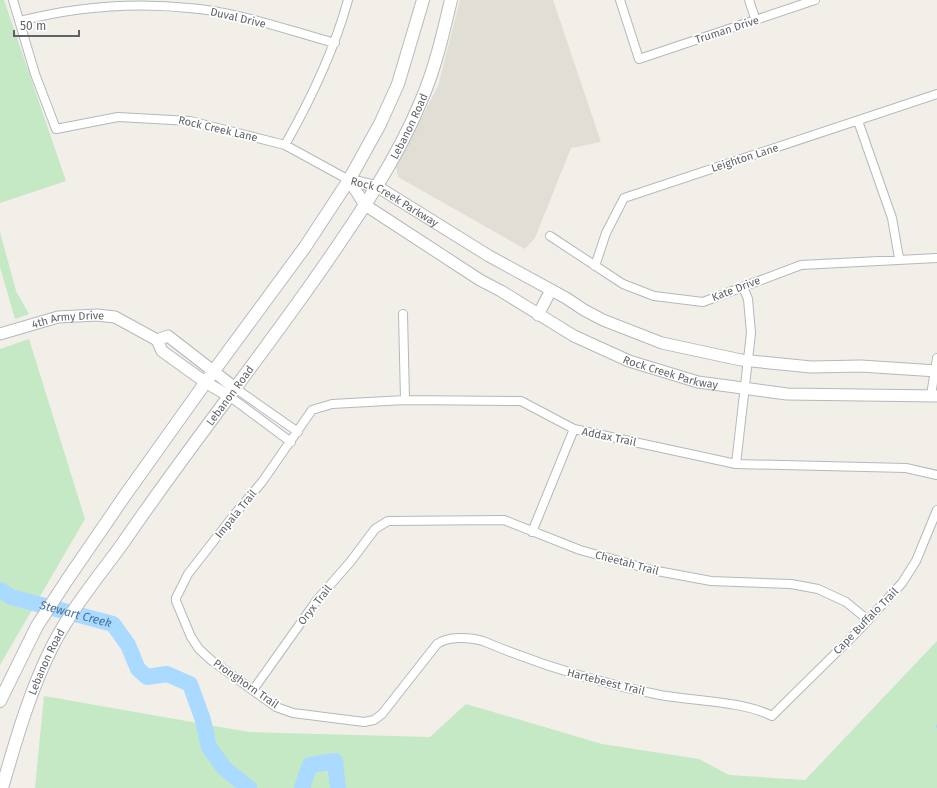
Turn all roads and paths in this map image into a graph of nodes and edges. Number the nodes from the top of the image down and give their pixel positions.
1 (13, 0) edge
2 (348, 0) edge
3 (423, 0) edge
4 (451, 0) edge
5 (620, 0) edge
6 (749, 0) edge
7 (815, 0) edge
8 (20, 21) junction
9 (756, 21) junction
10 (335, 43) junction
11 (937, 94) edge
12 (858, 121) junction
13 (285, 145) junction
14 (349, 180) junction
15 (378, 187) junction
16 (365, 205) junction
17 (550, 236) dead end
18 (899, 258) junction
19 (937, 258) edge
20 (595, 266) junction
21 (743, 287) junction
22 (551, 290) junction
23 (403, 314) dead end
24 (538, 315) junction
25 (0, 334) edge
26 (157, 340) junction
27 (937, 358) edge
28 (749, 361) junction
29 (936, 371) edge
30 (213, 372) junction
31 (205, 382) junction
32 (745, 389) junction
33 (232, 392) junction
34 (934, 395) edge
35 (405, 400) junction
36 (574, 429) junction
37 (298, 432) junction
38 (291, 442) junction
39 (736, 464) junction
40 (937, 475) edge
41 (937, 510) edge
42 (381, 524) joint
43 (532, 532) junction
44 (176, 598) joint
45 (868, 620) junction
46 (253, 690) junction
47 (0, 701) edge
48 (772, 716) joint
49 (376, 719) joint
50 (2, 788) edge

1 - 8 street
2 - 10 street
3 - 14 main road, Lebanon Road
4 - 15 main road, Lebanon Road
5 - 9 street, Truman Drive
6 - 9 street
7 - 9 street, Truman Drive
8 - 10 street, Duval Drive
8 - 13 street, Rock Creek Lane
10 - 13 street
11 - 12 street, Leighton Lane
12 - 18 street
12 - 20 street, Leighton Lane
13 - 14 street, Rock Creek Lane
14 - 15 street, Rock Creek Parkway
14 - 16 street, Rock Creek Parkway
14 - 30 main road, Lebanon Road
15 - 16 main road, Lebanon Road
15 - 22 street, Rock Creek Parkway
16 - 24 street, Rock Creek Parkway
16 - 33 main road, Lebanon Road
17 - 20 street, Kate Drive
18 - 19 street, Kate Drive
18 - 21 street, Kate Drive
20 - 21 street, Kate Drive
21 - 28 street
22 - 24 street
22 - 28 street, Rock Creek Parkway
23 - 35 street
24 - 32 street, Rock Creek Parkway
25 - 26 street, 4th Army Drive
26 - 30 street, 4th Army Drive
26 - 31 street, 4th Army Drive
27 - 29 street
28 - 29 street, Rock Creek Parkway
28 - 32 street
29 - 34 street
30 - 31 main road, Lebanon Road
30 - 33 street, 4th Army Drive
31 - 33 street, 4th Army Drive
31 - 47 main road, Lebanon Road
32 - 34 street, Rock Creek Parkway
32 - 39 street
33 - 37 street, 4th Army Drive
33 - 38 street, 4th Army Drive
33 - 50 main road, Lebanon Road
35 - 36 street, Addax Trail
35 - 37 street, Addax Trail
36 - 39 street, Addax Trail
36 - 43 street
37 - 38 street, Impala Trail
38 - 44 street, Impala Trail
39 - 40 street, Addax Trail
41 - 45 street, Cape Buffalo Trail
42 - 43 street, Cheetah Trail
42 - 46 street, Oryx Trail
43 - 45 street, Cheetah Trail
44 - 46 street, Pronghorn Trail
45 - 48 street, Cape Buffalo Trail
46 - 49 street, Pronghorn Trail
48 - 49 street, Hartebeest Trail

